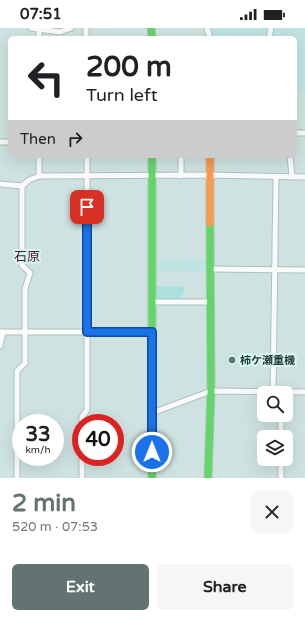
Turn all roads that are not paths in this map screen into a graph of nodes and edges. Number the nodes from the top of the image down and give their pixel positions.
1 (31, 28) edge
2 (72, 28) edge
3 (39, 30) junction
4 (39, 36) edge
5 (39, 158) edge
6 (87, 158) edge
7 (152, 158) edge
8 (181, 158) edge
9 (210, 158) edge
10 (290, 158) edge
11 (210, 175) junction
12 (39, 176) junction
13 (87, 176) junction
14 (152, 176) junction
15 (181, 176) junction
16 (276, 177) junction
17 (292, 177) junction
18 (305, 177) edge
19 (0, 184) edge
20 (22, 186) junction
21 (210, 269) junction
22 (274, 270) junction
23 (305, 270) edge
24 (152, 302) junction
25 (210, 302) junction
26 (1, 332) edge
27 (25, 332) junction
28 (87, 332) junction
29 (152, 332) junction
30 (0, 346) edge
31 (273, 386) edge
32 (211, 391) junction
33 (257, 392) edge
34 (305, 392) edge
35 (293, 393) edge
36 (152, 413) junction
37 (84, 414) edge
38 (82, 466) edge
39 (281, 466) edge
40 (16, 478) edge
41 (82, 478) edge
42 (152, 478) edge
43 (208, 478) edge
44 (281, 478) edge

1 - 3 street
2 - 3 street
3 - 4 street
5 - 12 street
6 - 13 street
7 - 14 street
8 - 15 street
9 - 11 street
10 - 17 street
11 - 15 street
11 - 16 street
11 - 21 street
12 - 13 street
12 - 20 street
13 - 14 street
13 - 28 street
14 - 15 street
14 - 24 street
16 - 17 street
16 - 22 street
17 - 18 street
19 - 20 street
20 - 27 street
21 - 22 street
21 - 25 street
22 - 23 street
22 - 31 street
24 - 25 street
24 - 29 street
25 - 32 street
26 - 27 street
26 - 30 street
27 - 28 street
27 - 40 street
28 - 29 street
28 - 37 street
29 - 36 street
32 - 33 street
32 - 36 street
32 - 43 street
34 - 35 street
36 - 42 street
38 - 41 street
39 - 44 street

